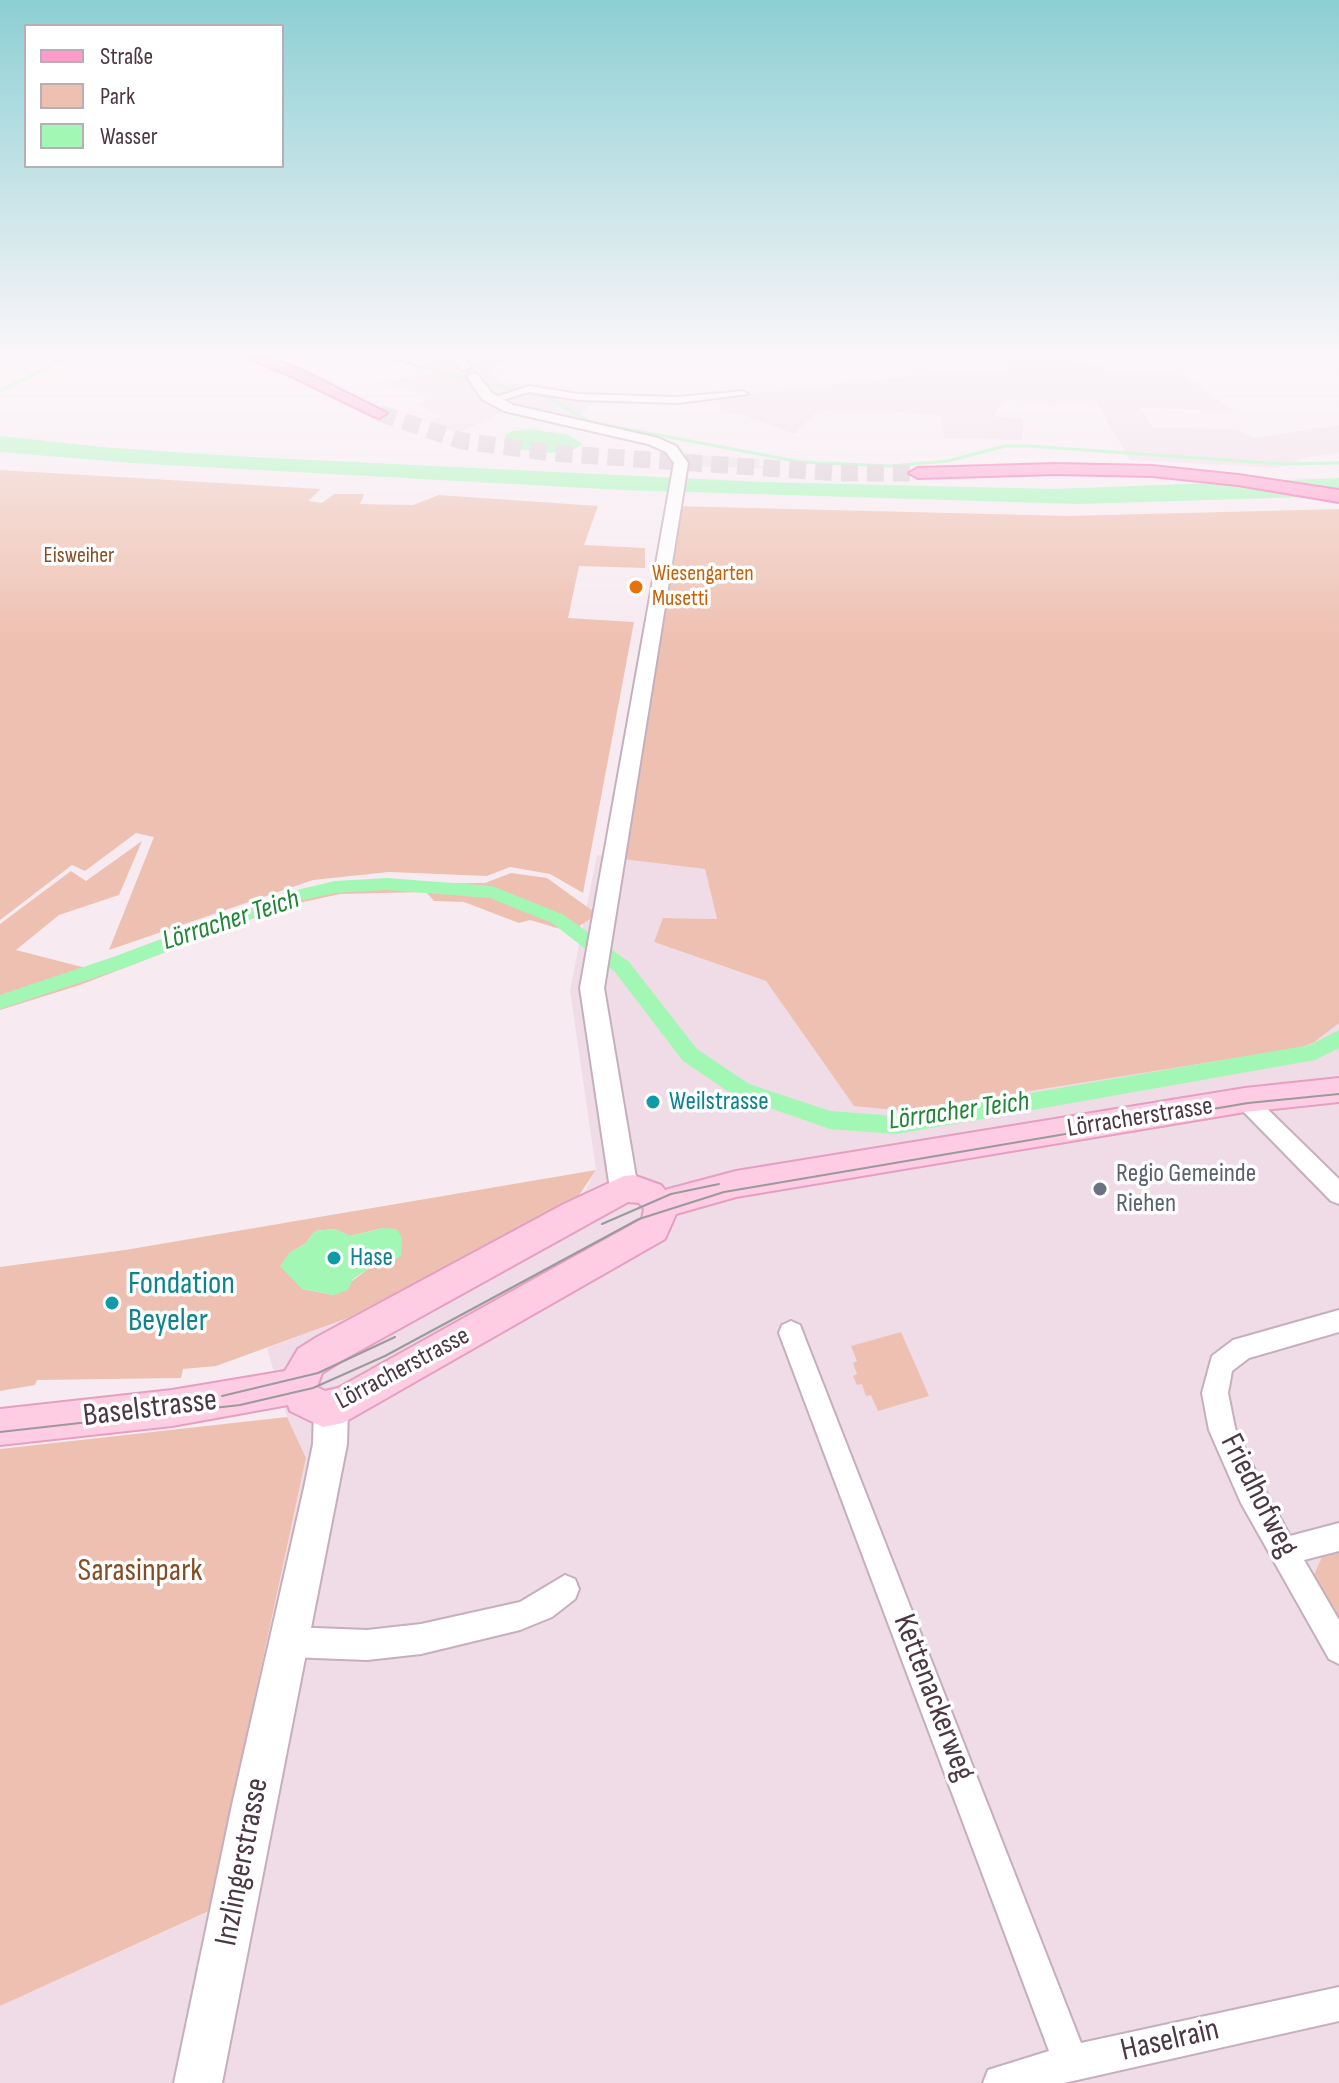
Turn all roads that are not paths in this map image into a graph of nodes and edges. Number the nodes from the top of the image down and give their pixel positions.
1 (667, 449) edge
2 (918, 473) tunnel mouth
3 (1339, 496) edge
4 (1339, 1090) edge
5 (1245, 1100) junction
6 (624, 1189) junction
7 (1339, 1194) edge
8 (659, 1205) junction
9 (1339, 1321) edge
10 (791, 1333) dead end
11 (299, 1386) junction
12 (331, 1409) junction
13 (0, 1427) edge
14 (1339, 1537) edge
15 (1285, 1551) junction
16 (565, 1589) dead end
17 (289, 1642) junction
18 (1339, 1649) edge
19 (1339, 2004) edge
20 (1071, 2063) junction
21 (198, 2083) edge
22 (1001, 2083) edge

1 - 6 street
2 - 3 main road
4 - 5 main road, Lörracherstrasse
5 - 7 street
5 - 8 main road, Lörracherstrasse
6 - 8 main road
6 - 11 main road, Lörracherstrasse
8 - 12 main road, Lörracherstrasse
9 - 15 street, Friedhofweg
10 - 20 street, Kettenackerweg
11 - 12 main road, Lörracherstrasse
11 - 13 main road, Baselstrasse
12 - 17 street, Inzlingerstrasse
14 - 15 street
15 - 18 street, Friedhofweg
16 - 17 street
17 - 21 street, Inzlingerstrasse
19 - 20 street, Haselrain
20 - 22 street, Haselrain

